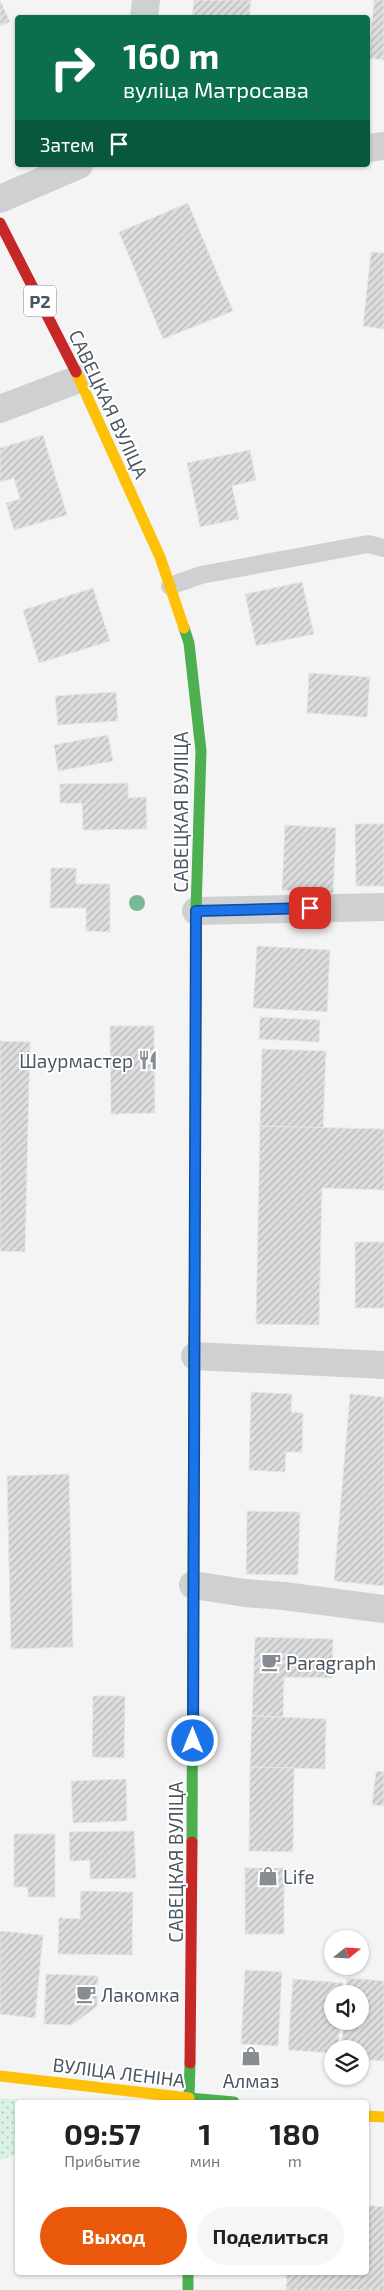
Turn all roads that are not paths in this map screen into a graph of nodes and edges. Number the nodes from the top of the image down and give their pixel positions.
1 (146, 0) edge
2 (144, 15) edge
3 (384, 146) edge
4 (370, 148) edge
5 (74, 167) edge
6 (0, 199) edge
7 (0, 223) edge
8 (80, 378) junction
9 (0, 409) edge
10 (384, 548) edge
11 (170, 586) junction
12 (384, 907) edge
13 (196, 911) junction
14 (195, 1356) junction
15 (384, 1365) edge
16 (193, 1585) junction
17 (384, 1609) edge
18 (0, 2076) edge
19 (189, 2100) edge
20 (369, 2116) edge
21 (384, 2117) edge
22 (188, 2275) edge
23 (188, 2290) edge

1 - 2 street
3 - 4 street
5 - 6 street
7 - 8 main road, САВЕЦКАЯ ВУЛІЦА / Р2
8 - 9 street
8 - 11 main road, САВЕЦКАЯ ВУЛІЦА / Р2
10 - 11 lane
11 - 13 main road, САВЕЦКАЯ ВУЛІЦА / Р2
12 - 13 street
13 - 14 main road, САВЕЦКАЯ ВУЛІЦА / Р2
14 - 15 street
14 - 16 main road, САВЕЦКАЯ ВУЛІЦА / Р2
16 - 17 street
16 - 19 main road, САВЕЦКАЯ ВУЛІЦА / Р2
18 - 19 main road, ВУЛІЦА ЛЕНІНА
20 - 21 main road
22 - 23 main road

